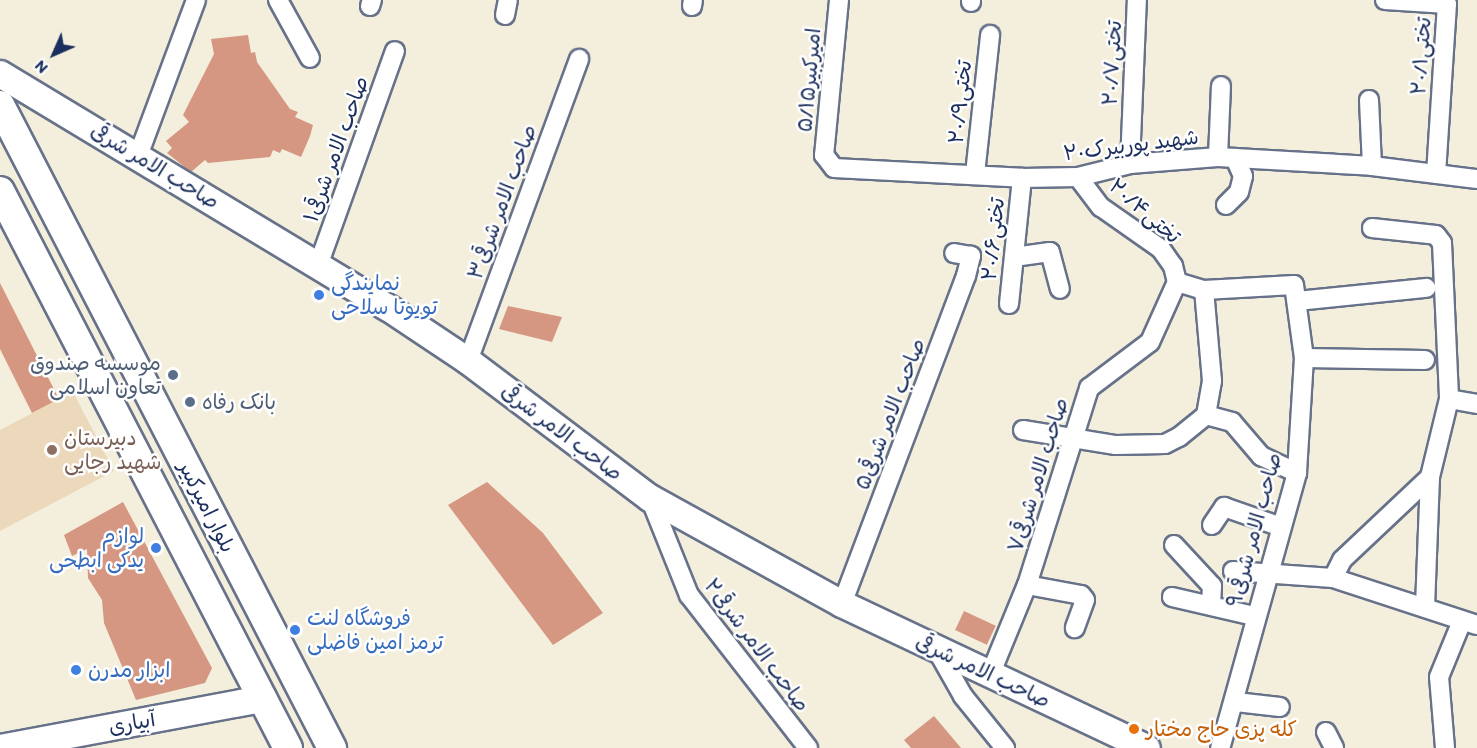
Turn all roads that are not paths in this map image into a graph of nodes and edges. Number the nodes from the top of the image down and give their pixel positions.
1 (196, 0) edge
2 (278, 0) edge
3 (838, 0) edge
4 (1137, 0) edge
5 (1384, 0) edge
6 (990, 35) dead end
7 (395, 51) dead end
8 (310, 58) dead end
9 (579, 59) dead end
10 (0, 74) edge
11 (1221, 86) dead end
12 (1370, 100) dead end
13 (0, 105) edge
14 (138, 156) junction
15 (1226, 157) junction
16 (828, 163) joint
17 (1130, 164) junction
18 (1372, 166) junction
19 (975, 174) junction
20 (1436, 174) junction
21 (1078, 177) junction
22 (1022, 178) junction
23 (1477, 179) edge
24 (0, 191) edge
25 (1226, 205) dead end
26 (1372, 228) dead end
27 (954, 254) dead end
28 (1014, 257) junction
29 (319, 263) junction
30 (1177, 282) junction
31 (1426, 288) dead end
32 (1060, 289) dead end
33 (1204, 290) junction
34 (1296, 293) junction
35 (1009, 304) dead end
36 (1304, 358) junction
37 (1425, 360) dead end
38 (468, 361) junction
39 (1449, 399) junction
40 (1477, 404) edge
41 (1206, 415) junction
42 (1023, 430) dead end
43 (1074, 437) junction
44 (185, 463) junction
45 (1297, 473) junction
46 (1430, 477) junction
47 (151, 480) junction
48 (650, 498) junction
49 (1212, 525) dead end
50 (1281, 527) junction
51 (1174, 545) dead end
52 (1233, 571) dead end
53 (1267, 574) junction
54 (1333, 578) junction
55 (1027, 585) junction
56 (1172, 597) dead end
57 (843, 604) junction
58 (1211, 604) junction
59 (1425, 608) junction
60 (1254, 616) junction
61 (1470, 623) edge
62 (1075, 628) dead end
63 (937, 650) junction
64 (990, 675) junction
65 (263, 699) junction
66 (1236, 702) junction
67 (1281, 707) dead end
68 (3, 748) edge
69 (288, 748) edge
70 (332, 748) edge
71 (808, 748) edge
72 (1005, 748) edge
73 (1147, 748) edge
74 (1220, 748) edge
75 (1445, 748) edge

1 - 14 street
2 - 8 street
3 - 16 street, امیرکبیر۵/۱۵
4 - 17 street, تختی۲۰/۷
5 - 20 street, تختی۲۰/۱
6 - 19 street, تختی۲۰/۹
7 - 29 street, صاحب الامر شرقی۱
9 - 38 street, صاحب الامر شرقی۳
10 - 14 street, صاحب الامر شرقی
11 - 15 street
12 - 18 street
13 - 44 main road, بلوار امیرکبیر
14 - 29 street, صاحب الامر شرقی
15 - 17 street, شهید پوربیرک۲۰
15 - 18 street, شهید پوربیرک۲۰
15 - 25 street
16 - 19 street, شهید پوربیرک۲۰
17 - 21 street, شهید پوربیرک۲۰
18 - 20 street, شهید پوربیرک۲۰
19 - 22 street, شهید پوربیرک۲۰
20 - 23 street, شهید پوربیرک۲۰
21 - 22 street, شهید پوربیرک۲۰
21 - 30 street, تختی۲۰/۴
22 - 28 street, تختی۲۰/۶
24 - 47 main road, بلوار امیرکبیر
26 - 39 street
27 - 57 street, صاحب الامر شرقی۵
28 - 32 street
28 - 35 street, تختی۲۰/۶
29 - 38 street, صاحب الامر شرقی
30 - 33 street
30 - 43 street, صاحب الامر شرقی۷
31 - 34 street
33 - 34 street
33 - 41 street
34 - 36 street, صاحب الامر شرقی۹
36 - 37 street
36 - 45 street, صاحب الامر شرقی۹
38 - 48 street, صاحب الامر شرقی
39 - 40 street
39 - 46 street
41 - 43 street
41 - 45 street
42 - 43 street
43 - 55 street, صاحب الامر شرقی۷
44 - 47 main road
44 - 70 main road, بلوار امیرکبیر
45 - 50 street, صاحب الامر شرقی۹
46 - 54 street
46 - 59 street
47 - 65 main road, بلوار امیرکبیر
48 - 57 street, صاحب الامر شرقی
48 - 71 street, ۲صاحب الامر شرقی
49 - 50 street
50 - 53 street, صاحب الامر شرقی۹
51 - 58 street
52 - 53 street
53 - 54 street
53 - 60 street, صاحب الامر شرقی۹
54 - 59 street
55 - 62 street
55 - 64 street, صاحب الامر شرقی۷
56 - 58 street
57 - 63 street, صاحب الامر شرقی
58 - 60 street
59 - 61 street
60 - 66 street, صاحب الامر شرقی۹
61 - 75 street
63 - 64 street, صاحب الامر شرقی
63 - 72 street
64 - 73 street, صاحب الامر شرقی
65 - 68 street, آبیاری
65 - 69 main road, بلوار امیرکبیر
66 - 67 street
66 - 74 street, صاحب الامر شرقی۹

